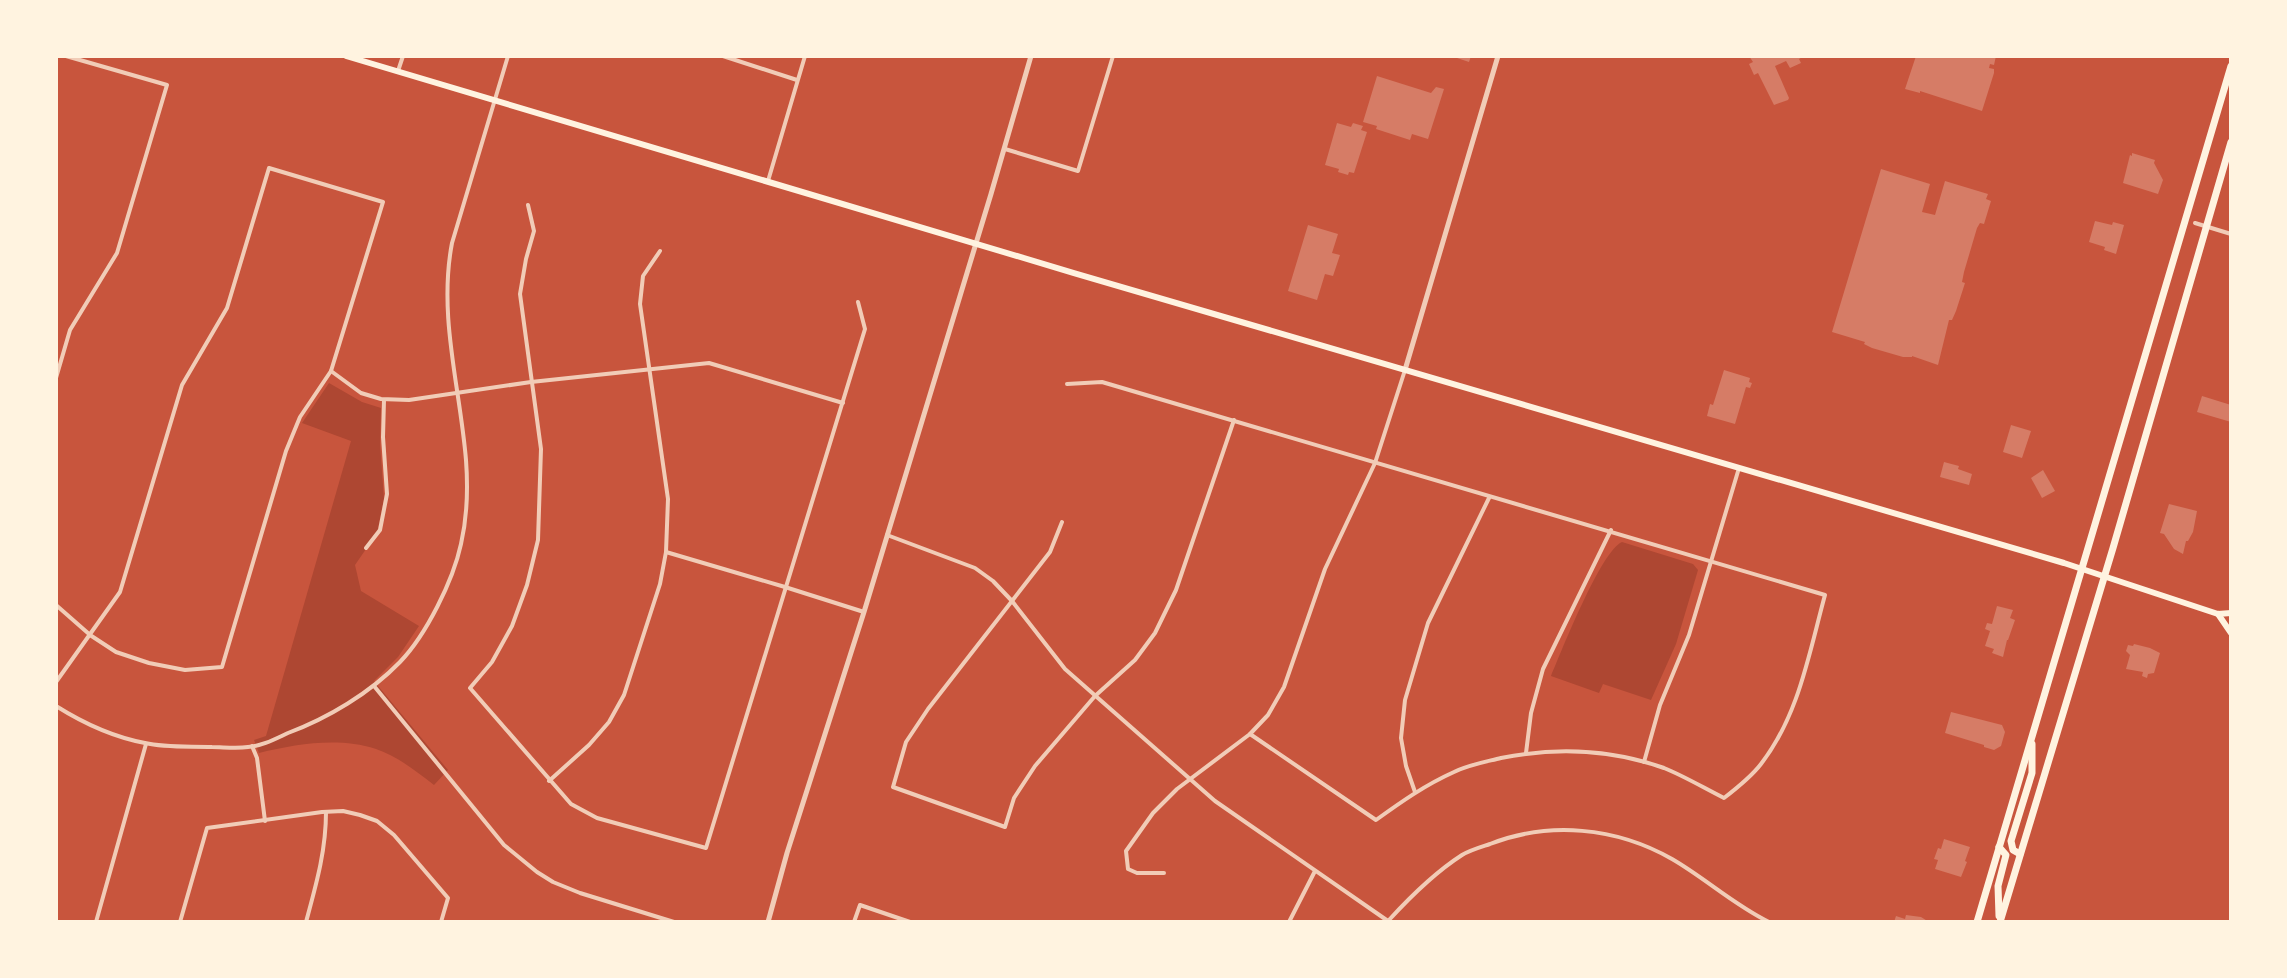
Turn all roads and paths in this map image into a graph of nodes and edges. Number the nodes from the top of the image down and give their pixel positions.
1 (66, 56) edge
2 (346, 56) edge
3 (403, 56) edge
4 (508, 56) edge
5 (723, 56) edge
6 (805, 56) edge
7 (1031, 56) edge
8 (1113, 56) edge
9 (1498, 56) edge
10 (2231, 66) edge
11 (398, 71) junction
12 (798, 80) junction
13 (495, 100) junction
14 (2231, 142) edge
15 (1005, 149) junction
16 (768, 181) junction
17 (528, 205) dead end
18 (2195, 223) dead end
19 (2206, 226) junction
20 (2231, 234) edge
21 (977, 243) junction
22 (660, 251) dead end
23 (858, 302) dead end
24 (649, 368) junction
25 (1405, 370) junction
26 (331, 371) junction
27 (56, 378) edge
28 (531, 382) junction
29 (1067, 384) dead end
30 (456, 393) junction
31 (385, 399) junction
32 (843, 403) junction
33 (1234, 420) junction
34 (1375, 463) junction
35 (1739, 467) junction
36 (1489, 497) junction
37 (1062, 522) dead end
38 (1611, 530) junction
39 (887, 535) junction
40 (366, 548) dead end
41 (666, 552) junction
42 (1710, 560) junction
43 (2081, 568) junction
44 (2105, 576) junction
45 (785, 587) junction
46 (1012, 601) junction
47 (56, 605) edge
48 (864, 612) junction
49 (2231, 613) edge
50 (2218, 614) junction
51 (2231, 633) edge
52 (90, 635) junction
53 (56, 682) edge
54 (374, 686) junction
55 (1095, 696) junction
56 (56, 706) edge
57 (2032, 733) junction
58 (1250, 734) junction
59 (146, 744) junction
60 (252, 746) junction
61 (1526, 753) junction
62 (1644, 762) junction
63 (1189, 780) junction
64 (549, 781) junction
65 (1415, 792) junction
66 (326, 812) junction
67 (265, 821) junction
68 (1999, 847) junction
69 (2020, 854) junction
70 (1315, 871) junction
71 (1164, 873) dead end
72 (96, 922) edge
73 (180, 922) edge
74 (306, 922) edge
75 (441, 922) edge
76 (674, 922) edge
77 (768, 922) edge
78 (854, 922) edge
79 (910, 922) edge
80 (1289, 922) edge
81 (1388, 922) edge
82 (1769, 922) edge
83 (1977, 922) edge
84 (1999, 922) edge

1 - 27 street
2 - 11 main road
3 - 11 street
4 - 13 street
5 - 12 street
6 - 12 street
7 - 15 street
8 - 15 street
9 - 25 street
10 - 43 main road
11 - 13 main road
12 - 16 street
13 - 16 main road
13 - 30 street
14 - 19 main road
15 - 21 street
16 - 21 main road
17 - 28 street
18 - 19 street
19 - 20 street
19 - 44 main road
21 - 25 main road
21 - 39 street
22 - 24 street
23 - 32 street
24 - 28 street
24 - 32 street
24 - 41 street
25 - 34 street
25 - 35 main road
26 - 31 street
26 - 52 street
26 - 52 street
28 - 30 street
28 - 64 street
29 - 33 street
30 - 31 street
30 - 54 street
31 - 40 street
32 - 45 street
33 - 34 street
33 - 55 street
34 - 36 street
34 - 58 street
35 - 42 street
35 - 43 main road
36 - 38 street
36 - 65 street
37 - 46 street
38 - 42 street
38 - 61 street
39 - 46 street
39 - 48 street
41 - 45 street
41 - 64 street
42 - 62 street
42 - 62 street
43 - 44 main road
43 - 57 main road
44 - 50 main road
44 - 69 main road
45 - 48 street
45 - 64 street
46 - 55 street
46 - 55 street
47 - 52 street
48 - 77 street
49 - 50 main road
50 - 51 main road
52 - 53 street
54 - 60 street
54 - 76 street
55 - 63 street
56 - 59 street
57 - 68 main road
57 - 69 main road
58 - 63 street
58 - 65 street
59 - 60 street
59 - 72 street
60 - 67 street
61 - 62 street
61 - 65 street
63 - 70 street
63 - 71 street
66 - 67 street
66 - 74 street
66 - 75 street
67 - 73 street
68 - 83 main road
68 - 84 main road
69 - 84 main road
70 - 80 street
70 - 81 street
78 - 79 street
81 - 82 street

